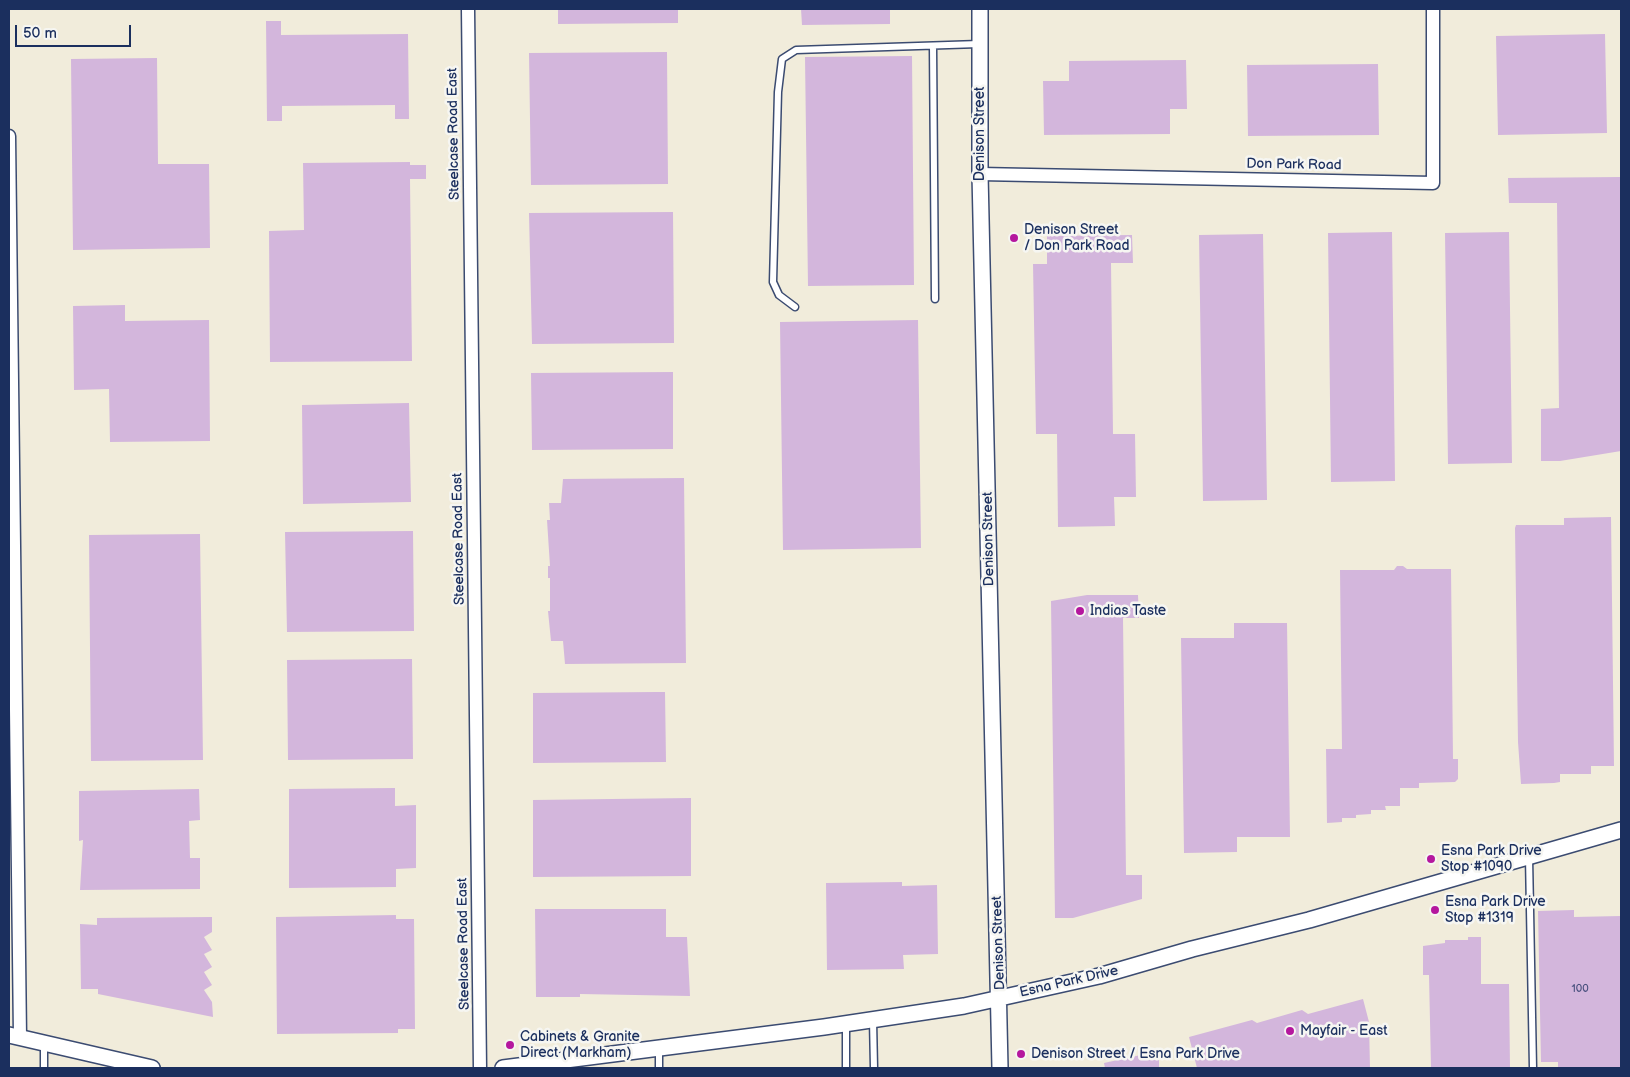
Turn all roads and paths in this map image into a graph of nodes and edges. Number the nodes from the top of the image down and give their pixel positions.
1 (468, 9) edge
2 (980, 9) edge
3 (1433, 9) edge
4 (979, 44) junction
5 (933, 46) junction
6 (9, 136) edge
7 (980, 174) junction
8 (935, 299) dead end
9 (795, 307) dead end
10 (1621, 830) edge
11 (1529, 856) junction
12 (1000, 998) junction
13 (873, 1020) junction
14 (846, 1024) junction
15 (14, 1036) edge
16 (44, 1041) junction
17 (659, 1048) junction
18 (143, 1067) edge
19 (44, 1068) edge
20 (480, 1068) edge
21 (512, 1068) edge
22 (659, 1068) edge
23 (846, 1068) edge
24 (874, 1068) edge
25 (1000, 1068) edge
26 (1533, 1068) edge

1 - 20 street, Steelcase Road East
2 - 4 street, Denison Street
3 - 7 street, Don Park Road
4 - 5 lane
4 - 7 street, Denison Street
5 - 8 lane
5 - 9 lane
6 - 15 street
7 - 12 street, Denison Street
10 - 11 street, Esna Park Drive
11 - 12 street, Esna Park Drive
11 - 26 lane
12 - 13 street, Esna Park Drive
12 - 25 street, Denison Street
13 - 14 street, Esna Park Drive
13 - 24 lane
14 - 17 street, Esna Park Drive
14 - 23 lane
15 - 16 street
16 - 18 street
16 - 19 lane
17 - 21 street, Esna Park Drive
17 - 22 lane

